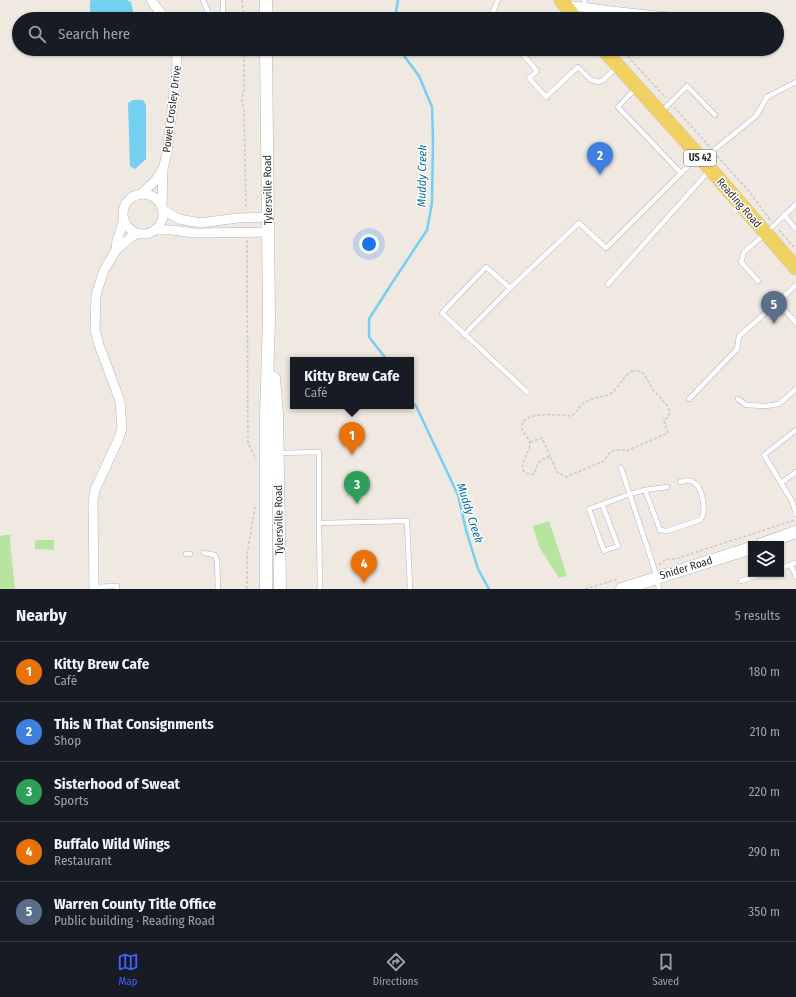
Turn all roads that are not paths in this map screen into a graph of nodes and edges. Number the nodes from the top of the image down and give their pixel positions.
1 (151, 0) edge
2 (203, 0) edge
3 (223, 0) edge
4 (266, 0) edge
5 (498, 0) edge
6 (561, 2) edge
7 (583, 3) edge
8 (160, 12) edge
9 (208, 12) edge
10 (223, 12) edge
11 (266, 12) edge
12 (493, 12) edge
13 (570, 12) edge
14 (634, 12) edge
15 (176, 56) edge
16 (266, 56) edge
17 (524, 56) edge
18 (609, 56) edge
19 (618, 66) junction
20 (796, 82) edge
21 (636, 87) junction
22 (660, 113) junction
23 (715, 116) dead end
24 (704, 162) junction
25 (163, 168) junction
26 (681, 174) junction
27 (141, 194) junction
28 (796, 204) edge
29 (163, 208) junction
30 (784, 215) junction
31 (268, 217) junction
32 (124, 220) junction
33 (796, 229) edge
34 (155, 230) junction
35 (268, 232) junction
36 (139, 233) junction
37 (765, 234) junction
38 (116, 250) junction
39 (796, 268) edge
40 (758, 281) dead end
41 (608, 284) dead end
42 (796, 285) edge
43 (510, 288) junction
44 (778, 302) junction
45 (796, 323) edge
46 (269, 331) junction
47 (464, 334) junction
48 (796, 389) edge
49 (526, 392) dead end
50 (689, 399) dead end
51 (738, 399) dead end
52 (796, 430) edge
53 (278, 453) junction
54 (622, 468) dead end
55 (796, 472) edge
56 (680, 482) dead end
57 (781, 483) junction
58 (667, 487) dead end
59 (644, 490) junction
60 (630, 494) junction
61 (602, 504) junction
62 (796, 514) edge
63 (320, 523) junction
64 (796, 532) edge
65 (770, 541) edge
66 (748, 549) edge
67 (204, 553) dead end
68 (794, 564) edge
69 (784, 567) edge
70 (753, 577) edge
71 (796, 577) edge
72 (657, 578) edge
73 (741, 581) dead end
74 (622, 584) edge
75 (94, 588) edge
76 (117, 589) edge
77 (218, 589) edge
78 (266, 589) edge
79 (280, 589) edge
80 (320, 589) edge
81 (410, 589) edge

1 - 8 street
2 - 9 lane
3 - 10 lane
4 - 11 main road
5 - 12 lane
6 - 7 street
6 - 13 main road
7 - 14 street
15 - 25 street, Powel Crosley Drive
16 - 31 main road, Tylersville Road
17 - 19 lane
18 - 19 main road, Reading Road / US 42
19 - 21 main road, Reading Road / US 42
20 - 24 lane
21 - 22 main road, Reading Road / US 42
21 - 26 lane
22 - 23 lane
22 - 24 main road, Reading Road / US 42
24 - 26 lane
24 - 37 main road, Reading Road / US 42
24 - 41 lane
25 - 27 street, Powel Crosley Drive
25 - 29 street, Powel Crosley Drive
26 - 43 lane
27 - 29 street
27 - 32 street
28 - 30 lane
29 - 31 street
29 - 34 street
30 - 33 lane
30 - 37 lane
31 - 35 main road, Tylersville Road
32 - 36 street
32 - 38 street
34 - 35 street
34 - 36 street
35 - 46 main road, Tylersville Road
36 - 38 street
37 - 39 main road, Reading Road / US 42
37 - 40 lane
38 - 75 street
42 - 44 lane
43 - 47 lane
43 - 47 lane
44 - 45 lane
44 - 50 lane
46 - 53 main road, Tylersville Road
46 - 78 main road, Tylersville Road
47 - 49 lane
48 - 51 lane
52 - 57 lane
53 - 63 lane
53 - 79 main road, Tylersville Road
54 - 60 lane
55 - 57 lane
56 - 59 lane
57 - 62 lane
58 - 59 lane
59 - 60 lane
60 - 61 lane
60 - 72 lane
61 - 61 lane
63 - 80 lane
63 - 81 lane
64 - 65 main road
66 - 72 main road, Snider Road
67 - 77 lane
68 - 69 lane
68 - 71 lane
70 - 73 lane
72 - 74 main road, Snider Road
75 - 76 lane

